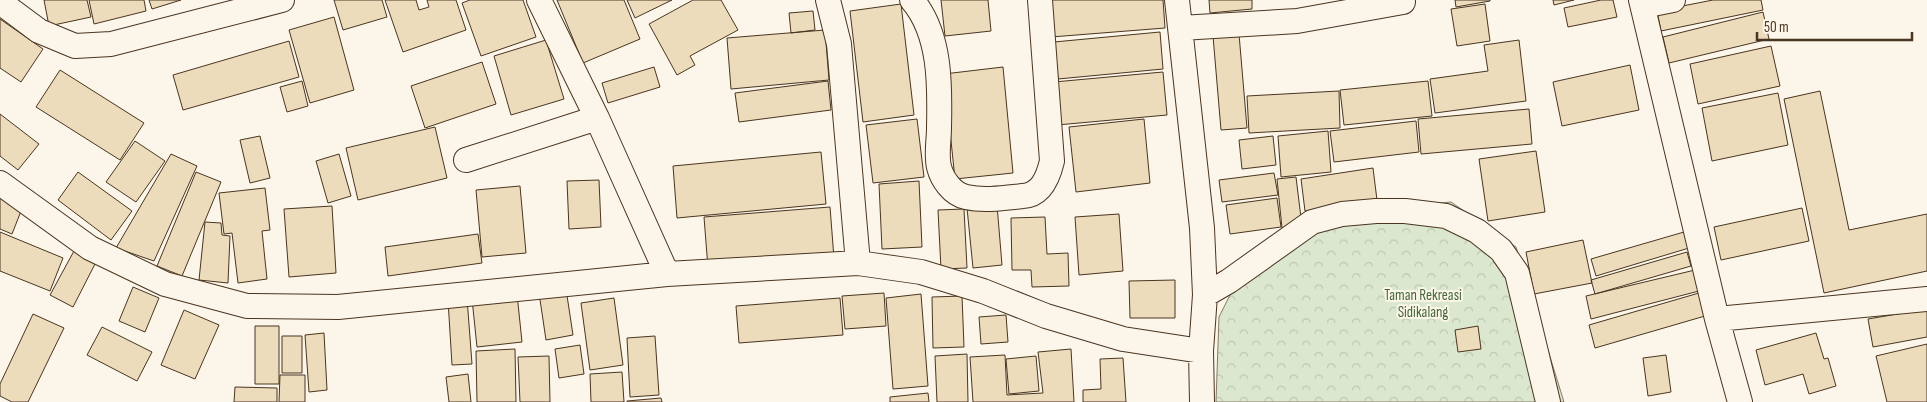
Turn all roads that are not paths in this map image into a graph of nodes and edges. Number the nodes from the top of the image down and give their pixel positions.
1 (282, 0) edge
2 (539, 0) edge
3 (828, 0) edge
4 (912, 0) edge
5 (1040, 0) edge
6 (1177, 0) edge
7 (1673, 0) edge
8 (0, 2) edge
9 (1403, 2) dead end
10 (1642, 3) edge
11 (1181, 28) junction
12 (597, 118) junction
13 (466, 160) dead end
14 (0, 183) edge
15 (858, 263) junction
16 (667, 274) junction
17 (1205, 295) junction
18 (1927, 299) edge
19 (1717, 319) junction
20 (1201, 351) junction
21 (1202, 402) edge
22 (1548, 402) edge
23 (1740, 402) edge

1 - 8 street
2 - 12 street
3 - 15 street
4 - 5 street
6 - 11 street
7 - 10 street
9 - 11 street
10 - 19 street
11 - 17 street
12 - 13 street
12 - 16 street
14 - 16 street
15 - 16 street
15 - 20 street
17 - 20 street
17 - 22 street
18 - 19 street
19 - 23 street
20 - 21 street

